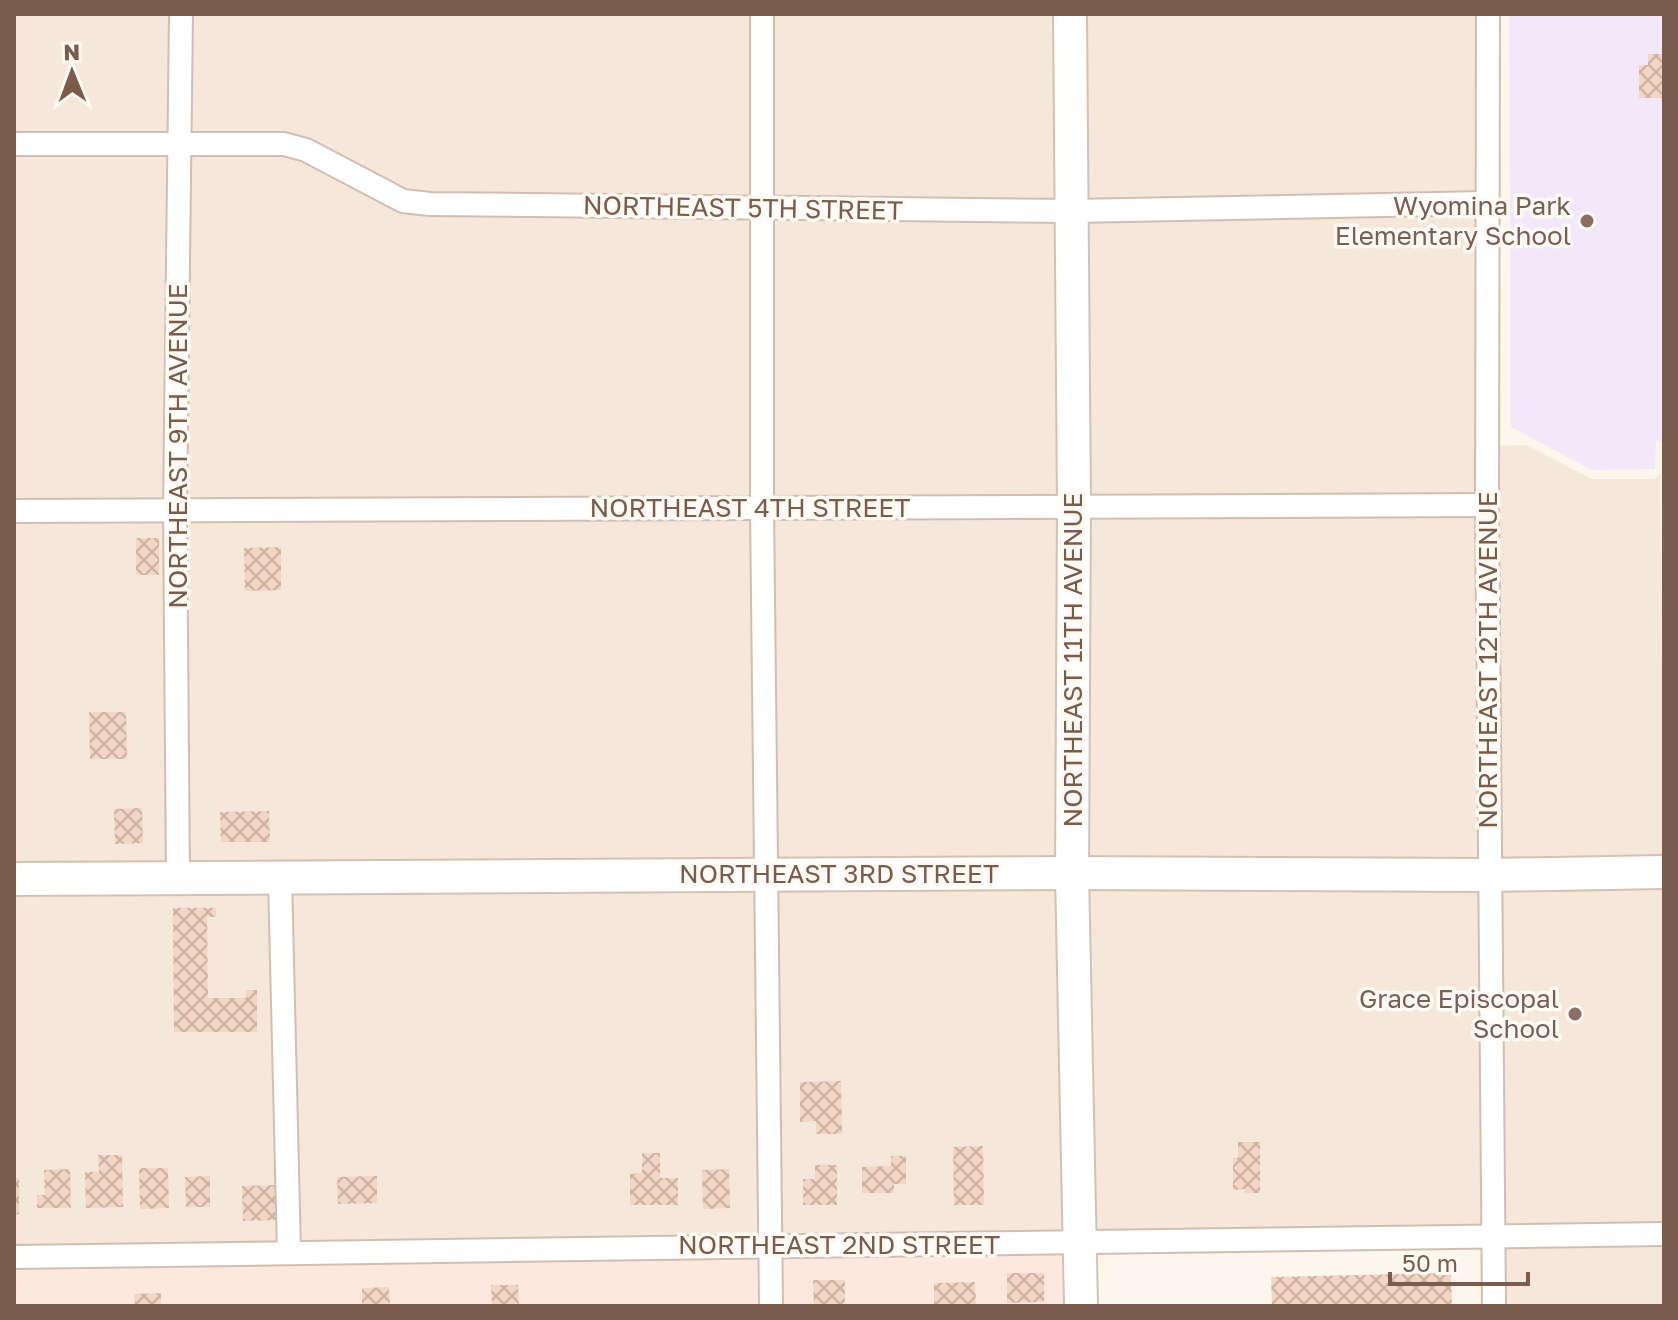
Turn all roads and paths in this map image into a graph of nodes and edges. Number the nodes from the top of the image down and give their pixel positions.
1 (181, 14) edge
2 (762, 14) edge
3 (1070, 14) edge
4 (1488, 14) edge
5 (14, 144) edge
6 (181, 146) junction
7 (1486, 203) junction
8 (762, 208) junction
9 (1072, 211) junction
10 (1074, 505) junction
11 (1487, 505) junction
12 (762, 508) junction
13 (175, 510) junction
14 (14, 511) edge
15 (1664, 872) edge
16 (1072, 873) junction
17 (765, 875) junction
18 (1489, 875) junction
19 (178, 878) junction
20 (280, 878) junction
21 (14, 879) edge
22 (1664, 1234) edge
23 (1494, 1237) junction
24 (1081, 1243) junction
25 (771, 1245) junction
26 (289, 1252) junction
27 (14, 1257) edge
28 (771, 1306) edge
29 (1081, 1306) edge
30 (1494, 1306) edge

1 - 6 street, NORTHEAST 9TH AVENUE
2 - 8 street
3 - 9 street, NORTHEAST 11TH AVENUE
4 - 7 street, NORTHEAST 12TH AVENUE
5 - 6 street, NORTHEAST 5TH STREET
6 - 8 street, NORTHEAST 5TH STREET
6 - 13 street, NORTHEAST 9TH AVENUE
7 - 9 street, NORTHEAST 5TH STREET
7 - 11 street, NORTHEAST 12TH AVENUE
8 - 9 street, NORTHEAST 5TH STREET
8 - 12 street
9 - 10 street, NORTHEAST 11TH AVENUE
10 - 11 street, NORTHEAST 4TH STREET
10 - 12 street, NORTHEAST 4TH STREET
10 - 16 street, NORTHEAST 11TH AVENUE
11 - 18 street, NORTHEAST 12TH AVENUE
12 - 13 street, NORTHEAST 4TH STREET
12 - 17 street
13 - 14 street, NORTHEAST 4TH STREET
13 - 19 street, NORTHEAST 9TH AVENUE
15 - 18 street, NORTHEAST 3RD STREET
16 - 17 street, NORTHEAST 3RD STREET
16 - 18 street, NORTHEAST 3RD STREET
16 - 24 street, NORTHEAST 11TH AVENUE
17 - 20 street, NORTHEAST 3RD STREET
17 - 25 street
18 - 23 street, NORTHEAST 12TH AVENUE
19 - 20 street, NORTHEAST 3RD STREET
19 - 21 street, NORTHEAST 3RD STREET
20 - 26 street
22 - 23 street, NORTHEAST 2ND STREET
23 - 24 street, NORTHEAST 2ND STREET
23 - 30 street, NORTHEAST 12TH AVENUE
24 - 25 street, NORTHEAST 2ND STREET
24 - 29 street, NORTHEAST 11TH AVENUE
25 - 26 street, NORTHEAST 2ND STREET
25 - 28 street
26 - 27 street, NORTHEAST 2ND STREET

